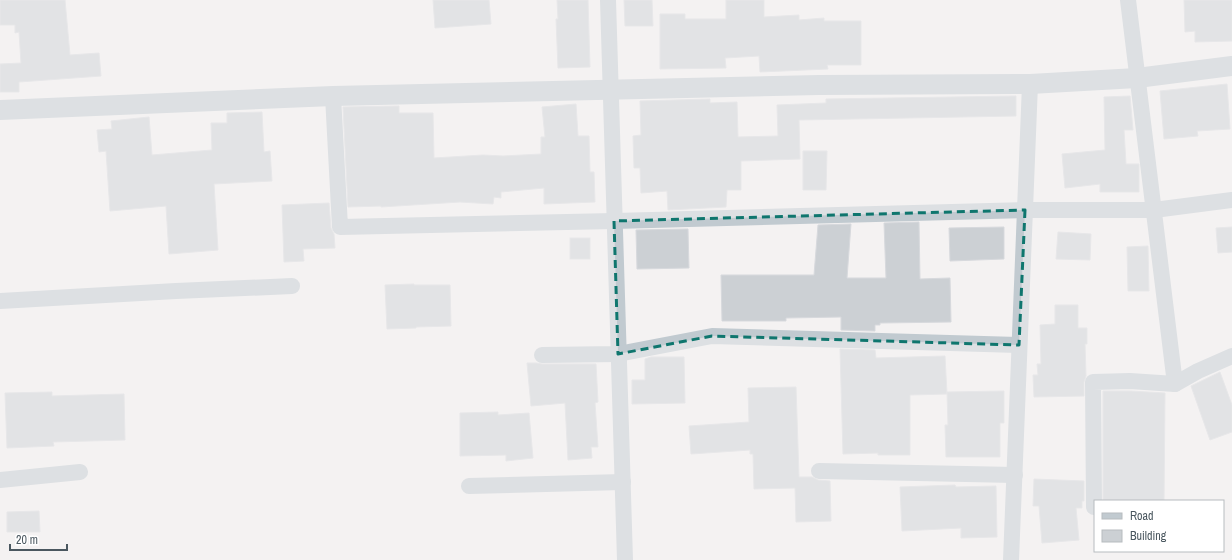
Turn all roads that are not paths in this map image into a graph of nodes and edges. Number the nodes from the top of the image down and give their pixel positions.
1 (608, 0) edge
2 (1128, 0) edge
3 (1232, 66) edge
4 (1137, 78) junction
5 (1030, 84) junction
6 (610, 90) junction
7 (333, 96) junction
8 (0, 110) edge
9 (1232, 200) edge
10 (1025, 210) junction
11 (1154, 210) junction
12 (614, 222) junction
13 (292, 286) dead end
14 (0, 301) edge
15 (1020, 345) junction
16 (618, 354) junction
17 (542, 355) dead end
18 (1232, 356) edge
19 (1175, 384) junction
20 (819, 471) dead end
21 (80, 472) dead end
22 (1015, 475) junction
23 (0, 480) edge
24 (623, 482) junction
25 (468, 486) dead end
26 (1094, 506) dead end
27 (625, 560) edge
28 (1011, 560) edge

1 - 6 street
2 - 4 street
3 - 4 street
4 - 5 street
4 - 11 street
5 - 6 street
5 - 10 street
6 - 7 street
6 - 12 street
7 - 8 street
7 - 12 street
9 - 11 street
10 - 11 street
10 - 12 street
10 - 15 street
11 - 19 street
12 - 16 street
13 - 14 street
15 - 16 street
15 - 22 street
16 - 17 street
16 - 24 street
18 - 19 street
19 - 26 street
20 - 22 street
21 - 23 street
22 - 28 street
24 - 25 street
24 - 27 street

